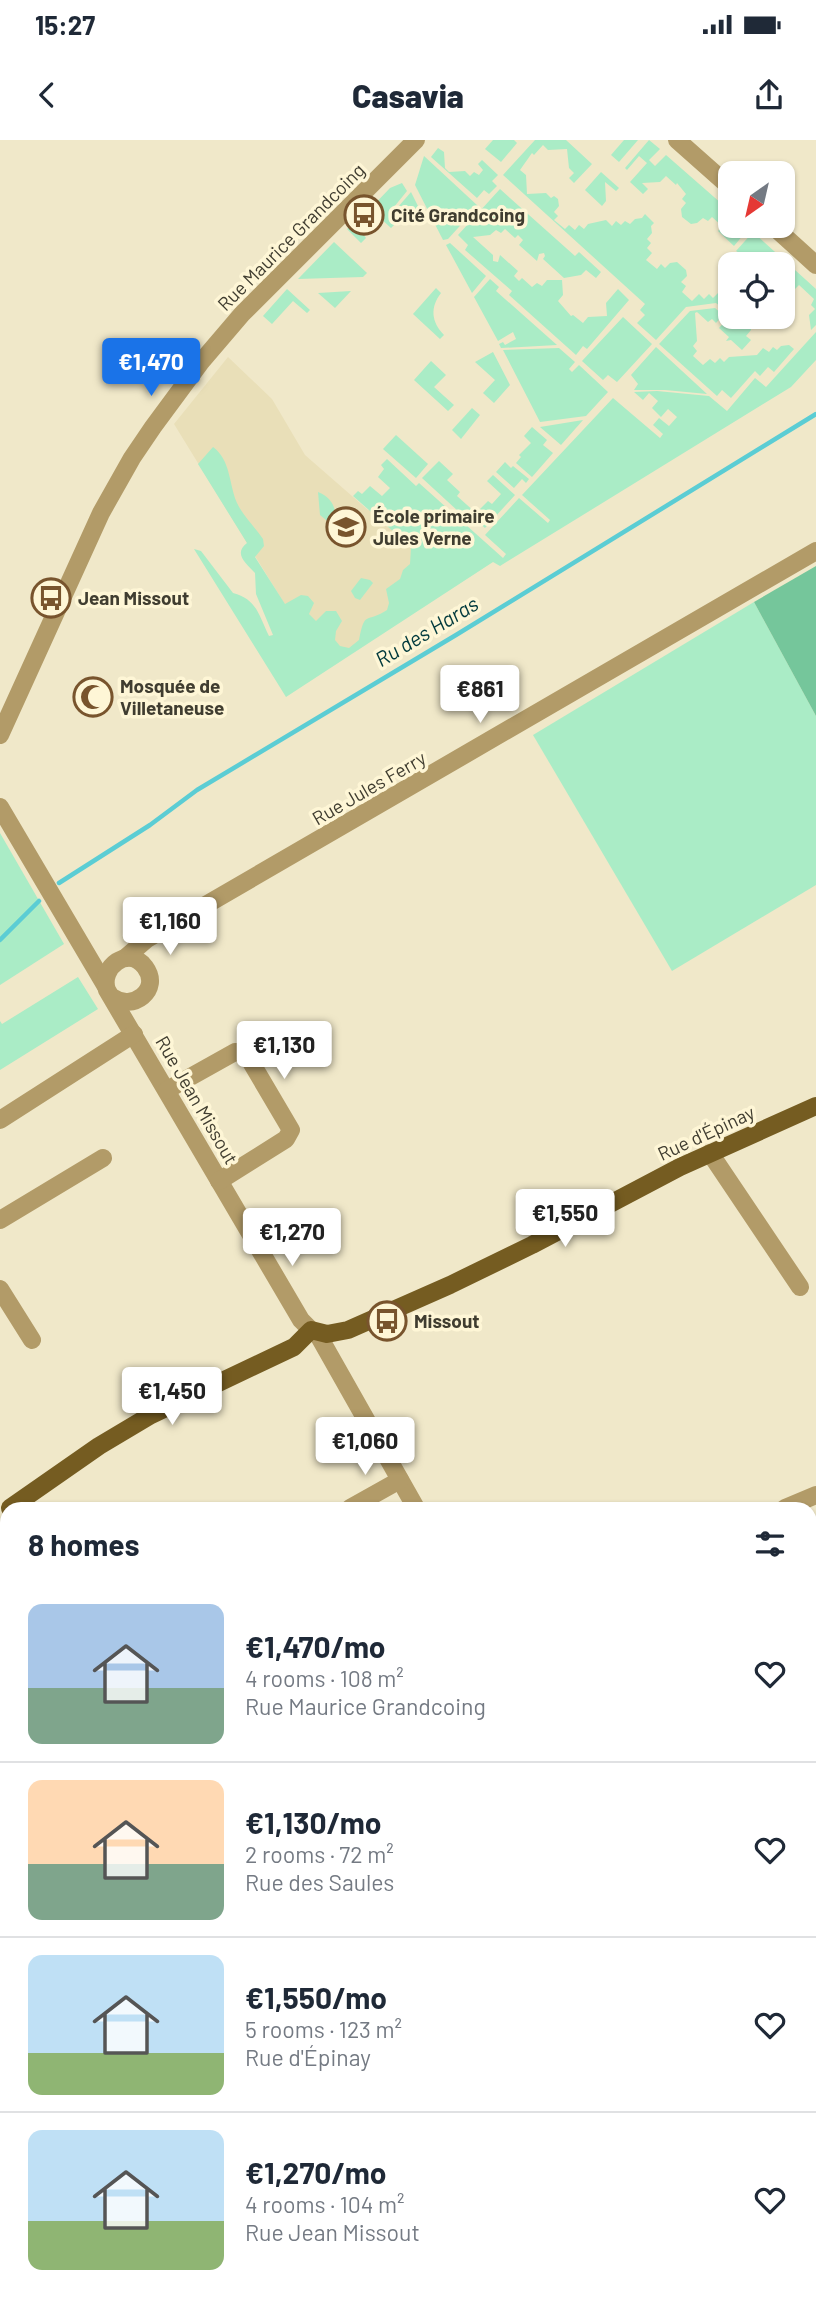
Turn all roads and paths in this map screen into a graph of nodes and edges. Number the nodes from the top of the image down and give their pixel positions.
1 (416, 140) edge
2 (677, 140) edge
3 (718, 176) edge
4 (786, 238) edge
5 (816, 265) edge
6 (816, 551) edge
7 (0, 735) edge
8 (0, 807) edge
9 (160, 932) junction
10 (83, 948) junction
11 (117, 962) junction
12 (147, 970) junction
13 (109, 991) junction
14 (141, 998) junction
15 (134, 1034) junction
16 (167, 1090) junction
17 (816, 1107) edge
18 (0, 1120) edge
19 (710, 1153) junction
20 (103, 1158) dead end
21 (219, 1181) junction
22 (0, 1220) edge
23 (800, 1287) dead end
24 (0, 1289) edge
25 (314, 1331) junction
26 (32, 1340) dead end
27 (400, 1480) junction
28 (816, 1495) edge
29 (19, 1502) edge
30 (361, 1502) edge
31 (413, 1502) edge
32 (799, 1502) edge

1 - 7 street, Rue Maurice Grandcoing
2 - 3 street
4 - 5 street
6 - 9 street, Rue Jules Ferry
8 - 10 street, Rue Jean Missout
9 - 11 street, Rue Jules Ferry
9 - 12 street
10 - 11 street, Rue Jean Missout
10 - 13 street, Rue Jean Missout
11 - 12 street
11 - 13 street
12 - 14 street
13 - 14 street
13 - 15 street, Rue Jean Missout
14 - 15 street, Rue Jean Missout
15 - 16 street, Rue Jean Missout
15 - 18 street
16 - 21 street, Rue Jean Missout
16 - 21 street
17 - 19 main road, Rue d'Épinay
19 - 23 street
19 - 25 main road, Rue d'Épinay
20 - 22 street
21 - 25 street, Rue Jean Missout
24 - 26 street
25 - 27 street, Rue Jean Missout
25 - 29 main road
27 - 30 street
27 - 31 street, Rue Jean Missout
28 - 32 street

